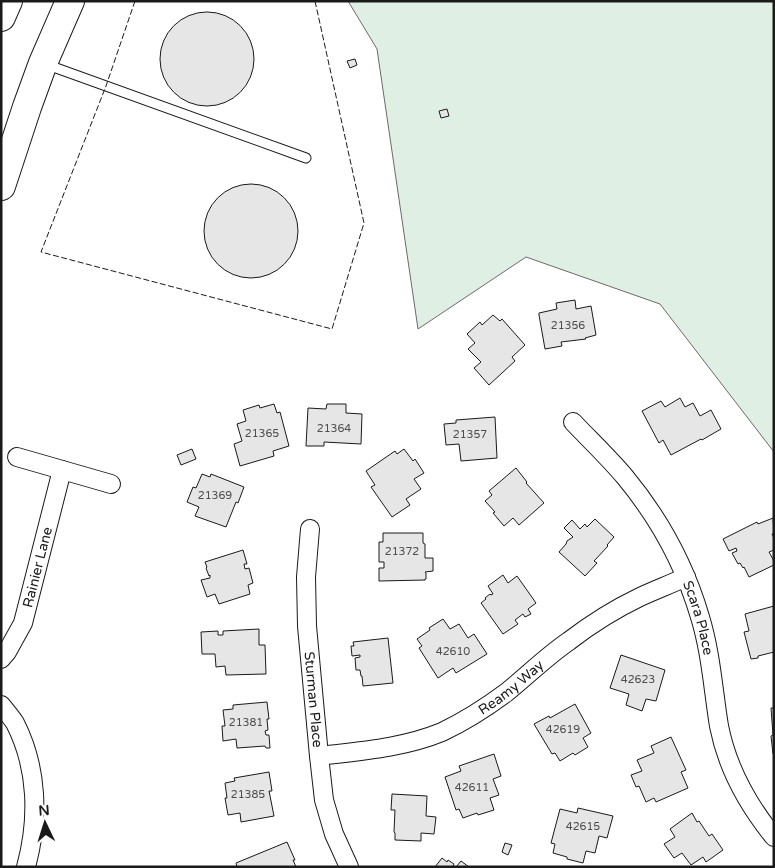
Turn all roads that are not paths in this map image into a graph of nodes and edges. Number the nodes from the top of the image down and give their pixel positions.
1 (8, 1) edge
2 (70, 1) edge
3 (1, 18) edge
4 (43, 63) junction
5 (306, 158) dead end
6 (1, 186) edge
7 (573, 422) dead end
8 (17, 457) dead end
9 (62, 470) junction
10 (111, 484) dead end
11 (310, 529) dead end
12 (686, 577) junction
13 (1, 659) edge
14 (1, 704) edge
15 (319, 756) junction
16 (774, 838) edge
17 (26, 867) edge
18 (349, 867) edge

1 - 3 main road
2 - 4 main road
4 - 5 lane
4 - 6 main road
7 - 12 street, Scara Place
8 - 9 street
9 - 10 street
9 - 13 street, Rainier Lane
11 - 15 street, Sturman Place
12 - 15 street, Reamy Way
12 - 16 street, Scara Place
14 - 17 street
15 - 18 street, Sturman Place

